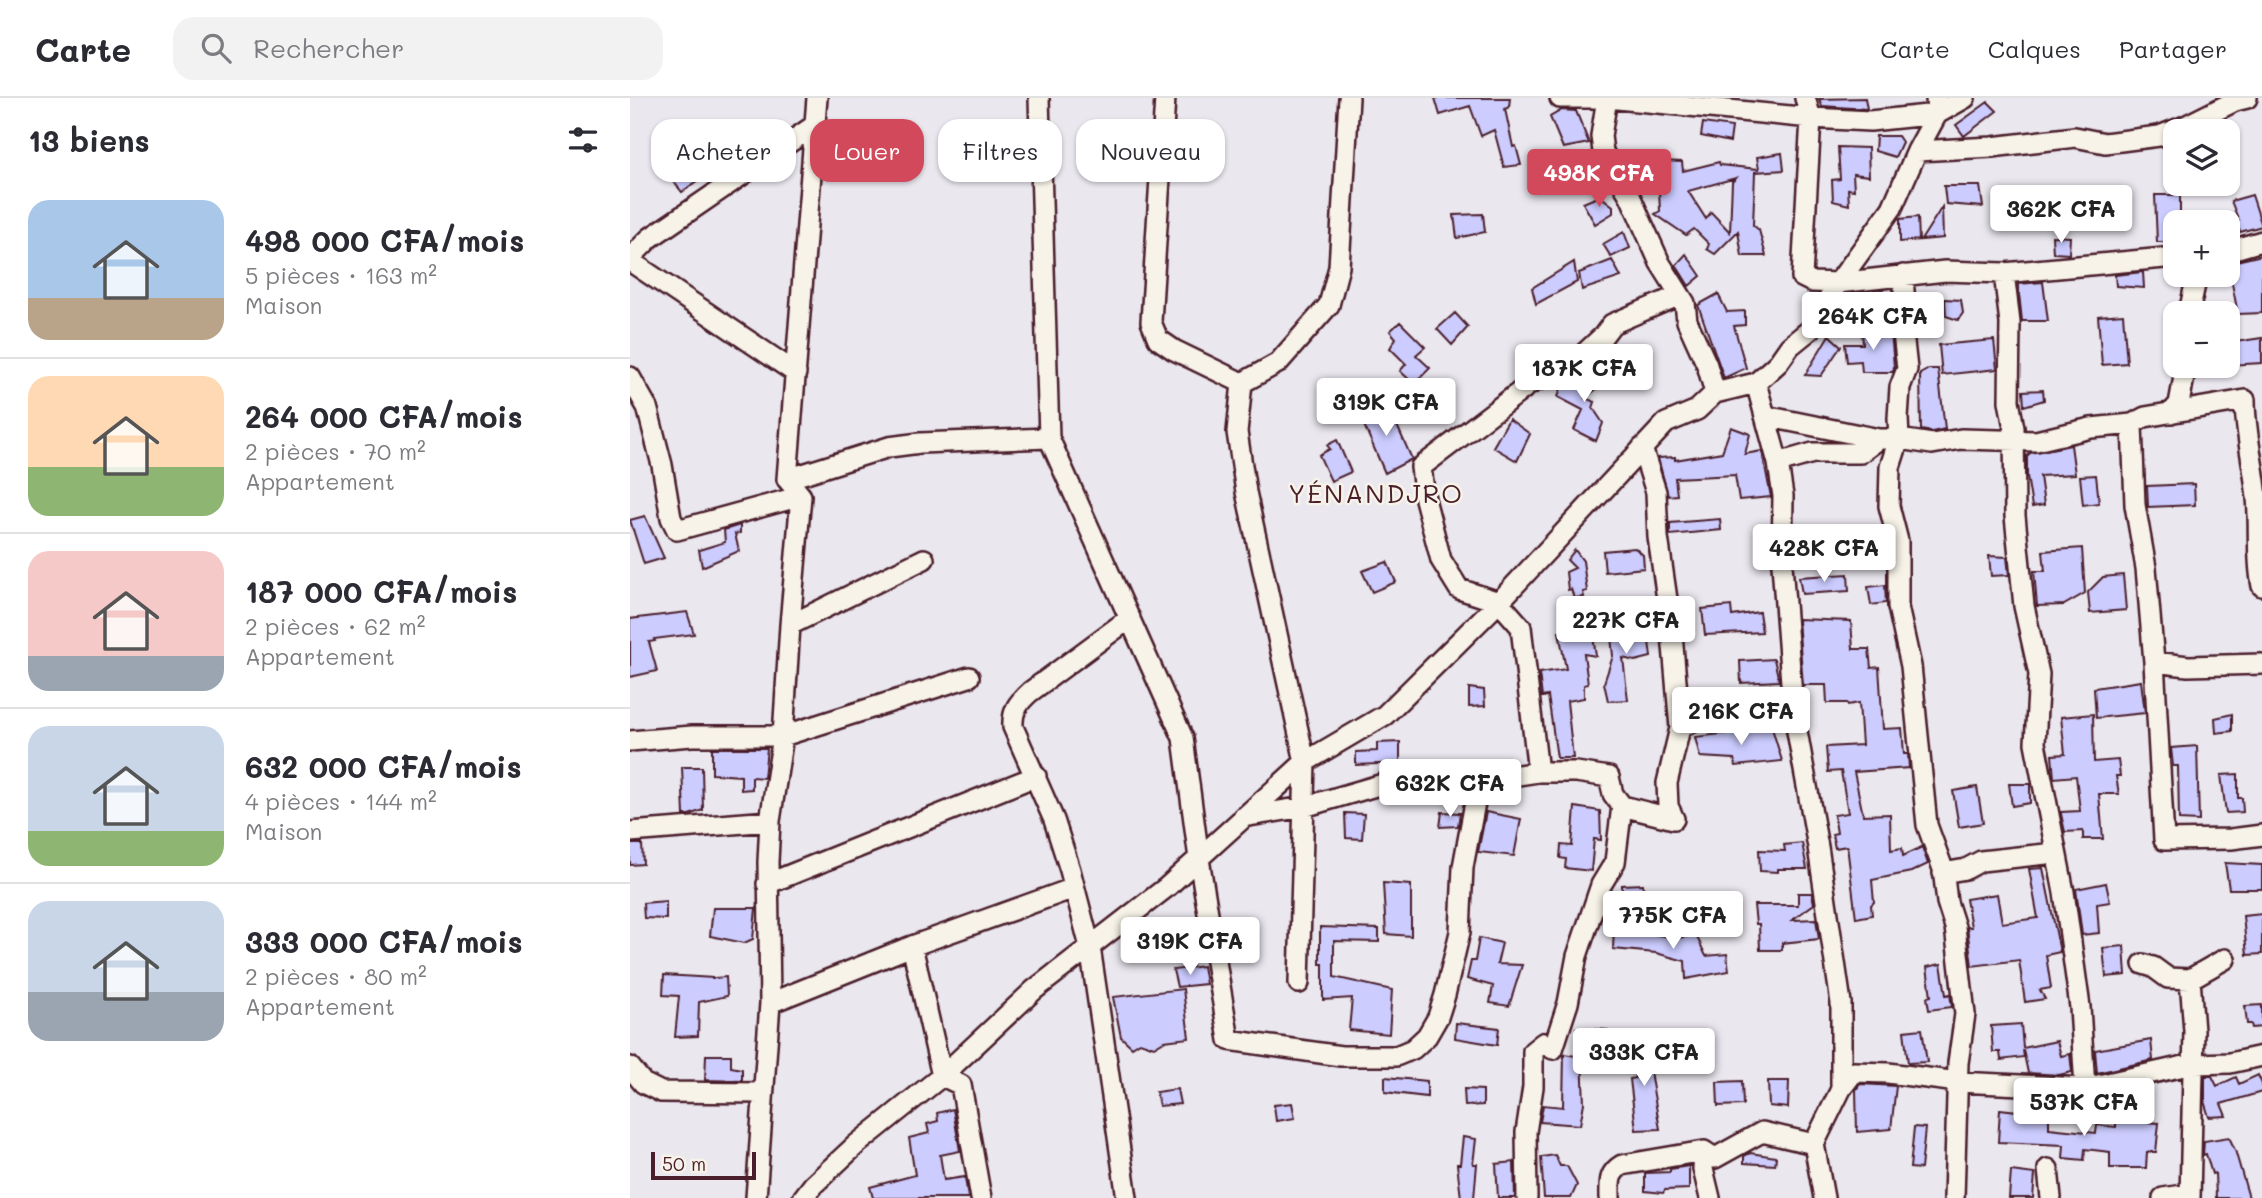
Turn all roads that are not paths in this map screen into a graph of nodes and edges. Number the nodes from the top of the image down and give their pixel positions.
1 (817, 98) edge
2 (1039, 98) edge
3 (1166, 98) edge
4 (1349, 98) edge
5 (1560, 98) edge
6 (1607, 98) edge
7 (1805, 98) edge
8 (1965, 98) edge
9 (2248, 98) edge
10 (1937, 106) edge
11 (1811, 118) junction
12 (815, 119) edge
13 (810, 128) edge
14 (1917, 152) junction
15 (810, 180) edge
16 (2262, 241) edge
17 (2240, 247) edge
18 (2163, 258) edge
19 (630, 259) edge
20 (2004, 273) junction
21 (1903, 275) junction
22 (1838, 282) junction
23 (1680, 295) junction
24 (796, 373) junction
25 (630, 377) edge
26 (2184, 378) edge
27 (1242, 383) junction
28 (1756, 383) junction
29 (1715, 393) junction
30 (2253, 398) edge
31 (2171, 413) junction
32 (1765, 416) junction
33 (2132, 424) junction
34 (2262, 433) edge
35 (1049, 438) junction
36 (1879, 439) junction
37 (1899, 439) junction
38 (2014, 440) junction
39 (1642, 448) junction
40 (1778, 463) junction
41 (787, 480) junction
42 (801, 496) junction
43 (923, 559) dead end
44 (2262, 586) edge
45 (1499, 602) junction
46 (1130, 618) junction
47 (790, 625) junction
48 (2154, 662) junction
49 (2262, 664) edge
50 (969, 677) dead end
51 (1793, 709) junction
52 (1680, 728) junction
53 (783, 736) junction
54 (630, 741) edge
55 (1305, 762) junction
56 (1538, 772) junction
57 (1036, 776) junction
58 (1479, 781) junction
59 (1622, 806) junction
60 (1304, 807) junction
61 (1242, 817) junction
62 (771, 821) junction
63 (630, 832) edge
64 (2262, 835) edge
65 (2055, 853) junction
66 (1199, 859) junction
67 (1943, 873) junction
68 (767, 884) junction
69 (1074, 888) junction
70 (912, 946) junction
71 (1090, 947) junction
72 (2225, 959) dead end
73 (2143, 964) dead end
74 (2190, 979) junction
75 (1299, 983) dead end
76 (770, 1003) junction
77 (2262, 1056) edge
78 (2193, 1064) junction
79 (630, 1067) edge
80 (942, 1076) junction
81 (1958, 1082) junction
82 (2085, 1088) junction
83 (1841, 1089) junction
84 (762, 1093) junction
85 (1814, 1144) junction
86 (1704, 1151) junction
87 (2048, 1169) dead end
88 (2190, 1196) edge
89 (755, 1198) edge
90 (803, 1198) edge
91 (981, 1198) edge
92 (1127, 1198) edge
93 (1527, 1198) edge
94 (1610, 1198) edge
95 (1710, 1198) edge
96 (1824, 1198) edge
97 (1954, 1198) edge
98 (2051, 1198) edge
99 (2163, 1198) edge

1 - 12 street
2 - 35 street
3 - 27 street
4 - 27 street
5 - 6 street
6 - 11 street
6 - 23 street
7 - 11 street
8 - 10 street
9 - 14 street
10 - 11 street
10 - 14 street
11 - 22 street
13 - 19 street
14 - 22 street
15 - 24 street
16 - 17 street
18 - 20 street
19 - 24 street
20 - 21 street
20 - 38 street
21 - 22 street
21 - 37 street
22 - 28 street
23 - 29 street
23 - 45 street
24 - 41 street
25 - 42 street
26 - 31 street
27 - 55 street
28 - 29 street
28 - 32 street
29 - 39 street
30 - 31 street
30 - 34 street
30 - 44 street
31 - 33 street
32 - 36 street
32 - 40 street
33 - 38 street
33 - 48 street
35 - 41 street
35 - 46 street
36 - 37 street
36 - 40 street
37 - 38 street
37 - 67 street
38 - 65 street
39 - 45 street
39 - 52 street
40 - 51 street
41 - 42 street
42 - 47 street
43 - 47 street
45 - 55 street
45 - 56 street
46 - 57 street
46 - 66 street
47 - 53 street
48 - 49 street
48 - 64 street
50 - 53 street
51 - 52 street
51 - 83 street
52 - 59 street
53 - 54 street
53 - 62 street
55 - 60 street
55 - 61 street
56 - 58 street
56 - 59 street
57 - 68 street
57 - 69 street
58 - 60 street
58 - 66 street
59 - 93 street
60 - 61 street
60 - 75 street
61 - 66 street
62 - 63 street
62 - 68 street
65 - 67 street
65 - 82 street
66 - 71 street
67 - 81 street
68 - 76 street
69 - 70 street
69 - 71 street
70 - 76 street
70 - 80 street
71 - 80 street
71 - 92 street
72 - 74 street
73 - 74 street
74 - 78 street
76 - 84 street
77 - 78 street
78 - 82 street
78 - 88 street
79 - 84 street
80 - 90 street
80 - 91 street
81 - 82 street
81 - 83 street
81 - 97 street
83 - 85 street
84 - 89 street
85 - 86 street
85 - 96 street
86 - 94 street
86 - 95 street
87 - 98 street
88 - 99 street

